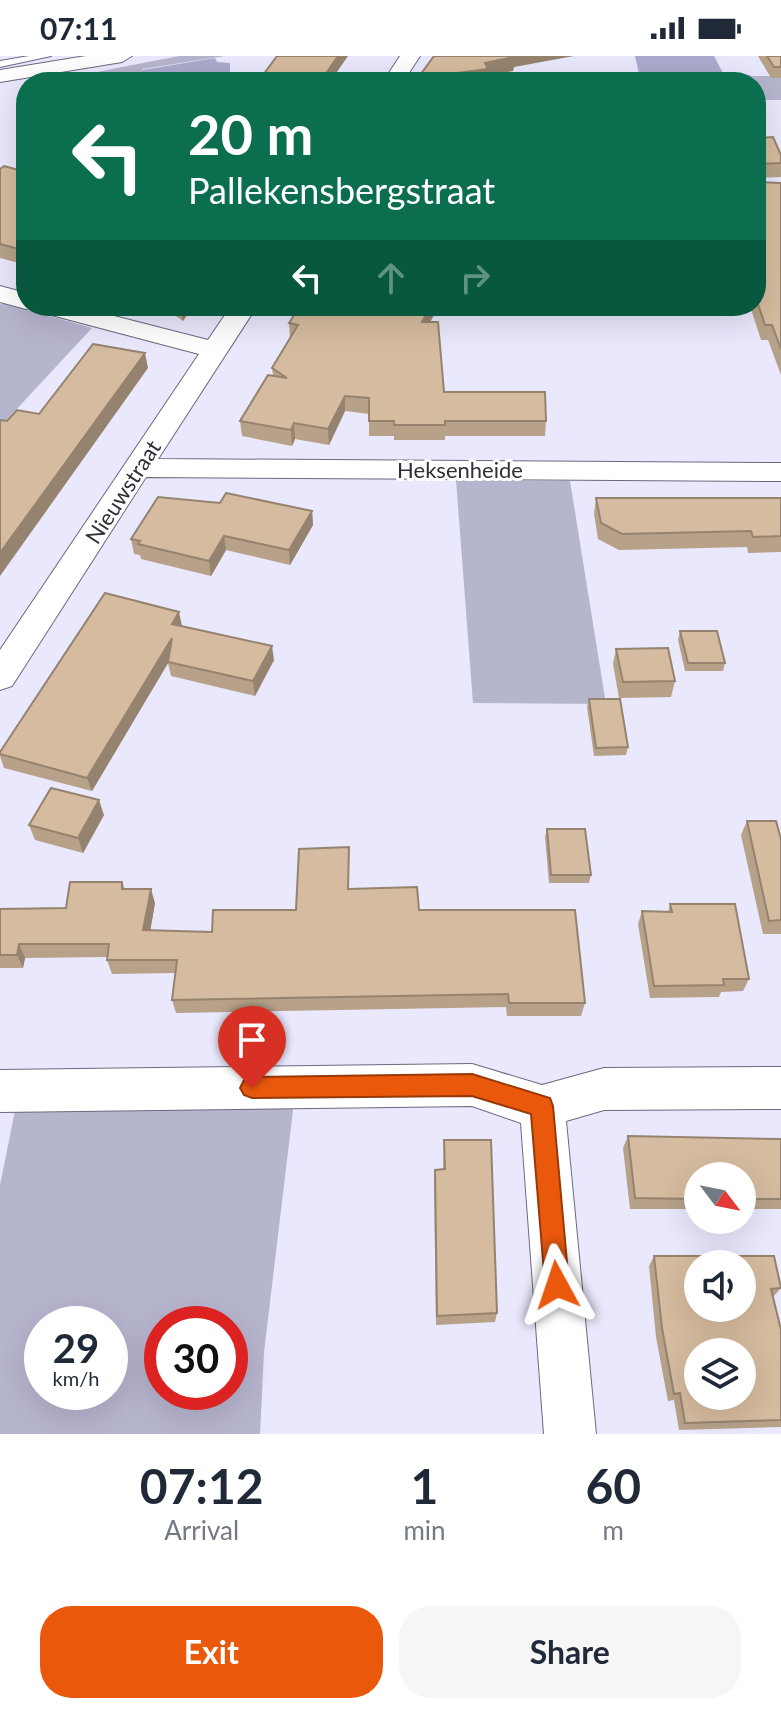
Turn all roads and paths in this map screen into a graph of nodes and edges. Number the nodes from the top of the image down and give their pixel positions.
1 (46, 56) edge
2 (122, 56) edge
3 (0, 64) edge
4 (24, 72) edge
5 (83, 316) edge
6 (237, 316) edge
7 (214, 350) junction
8 (138, 468) junction
9 (781, 472) edge
10 (0, 677) edge
11 (781, 1088) edge
12 (0, 1091) edge
13 (542, 1106) junction
14 (570, 1434) edge

1 - 3 lane
2 - 4 street
5 - 7 street
6 - 7 street, Nieuwstraat
7 - 8 street, Nieuwstraat
8 - 9 street, Heksenheide
8 - 10 street, Nieuwstraat
11 - 13 street
12 - 13 street
13 - 14 street

